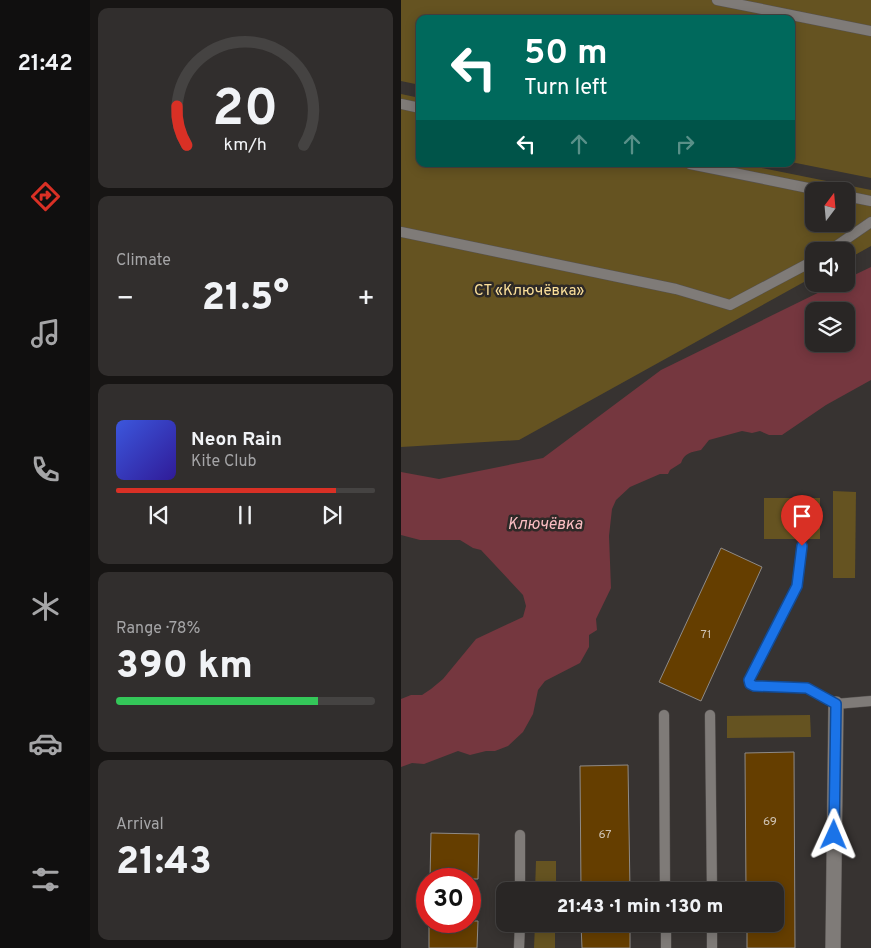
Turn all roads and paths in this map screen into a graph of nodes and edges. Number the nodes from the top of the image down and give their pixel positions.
1 (717, 0) edge
2 (792, 15) edge
3 (795, 16) edge
4 (871, 31) edge
5 (401, 104) edge
6 (416, 107) edge
7 (705, 167) edge
8 (805, 187) edge
9 (855, 198) edge
10 (871, 201) edge
11 (871, 222) edge
12 (401, 232) edge
13 (842, 242) edge
14 (805, 265) edge
15 (802, 546) dead end
16 (871, 701) edge
17 (836, 704) junction
18 (710, 715) dead end
19 (664, 716) dead end
20 (520, 835) dead end
21 (520, 882) edge
22 (665, 882) edge
23 (712, 882) edge
24 (520, 932) edge
25 (666, 932) edge
26 (712, 932) edge
27 (519, 948) edge
28 (666, 948) edge
29 (712, 948) edge
30 (833, 948) edge

1 - 2 lane
3 - 4 lane
5 - 6 lane
7 - 8 lane
9 - 10 lane
11 - 13 lane
12 - 14 lane
15 - 17 lane
16 - 17 lane
17 - 30 street
18 - 23 lane
19 - 22 lane
20 - 21 lane
24 - 27 lane
25 - 28 lane
26 - 29 lane

